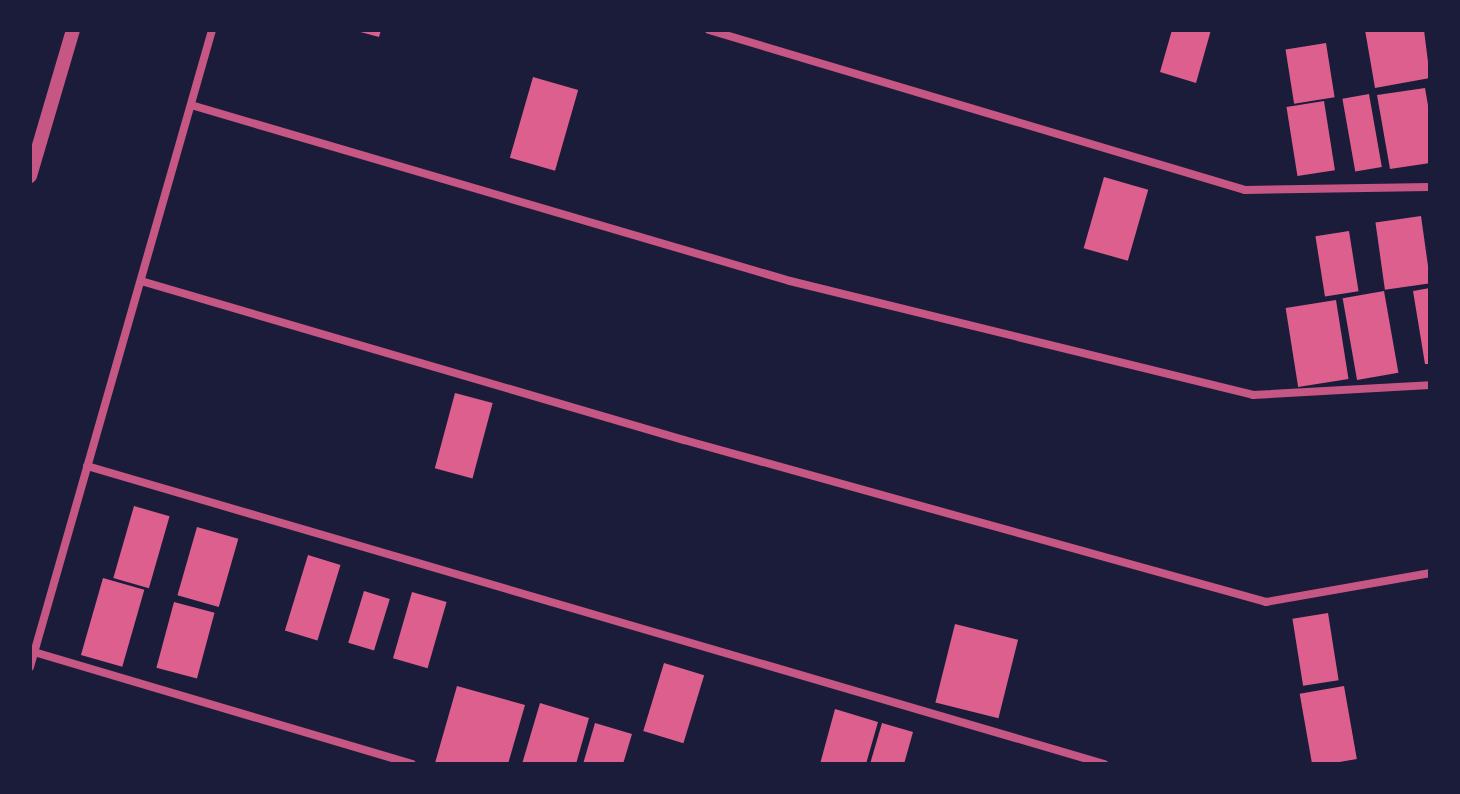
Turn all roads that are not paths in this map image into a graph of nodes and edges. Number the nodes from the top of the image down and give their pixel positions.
1 (73, 30) edge
2 (212, 30) edge
3 (709, 30) edge
4 (191, 105) junction
5 (30, 176) edge
6 (1430, 187) edge
7 (141, 281) junction
8 (1430, 385) edge
9 (87, 466) junction
10 (1430, 573) edge
11 (34, 652) junction
12 (30, 667) edge
13 (412, 764) edge
14 (1104, 764) edge

1 - 5 street
2 - 4 street
3 - 6 street
4 - 7 street
4 - 8 street
7 - 9 street
7 - 10 street
9 - 11 street
9 - 14 street
11 - 12 street
11 - 13 street

